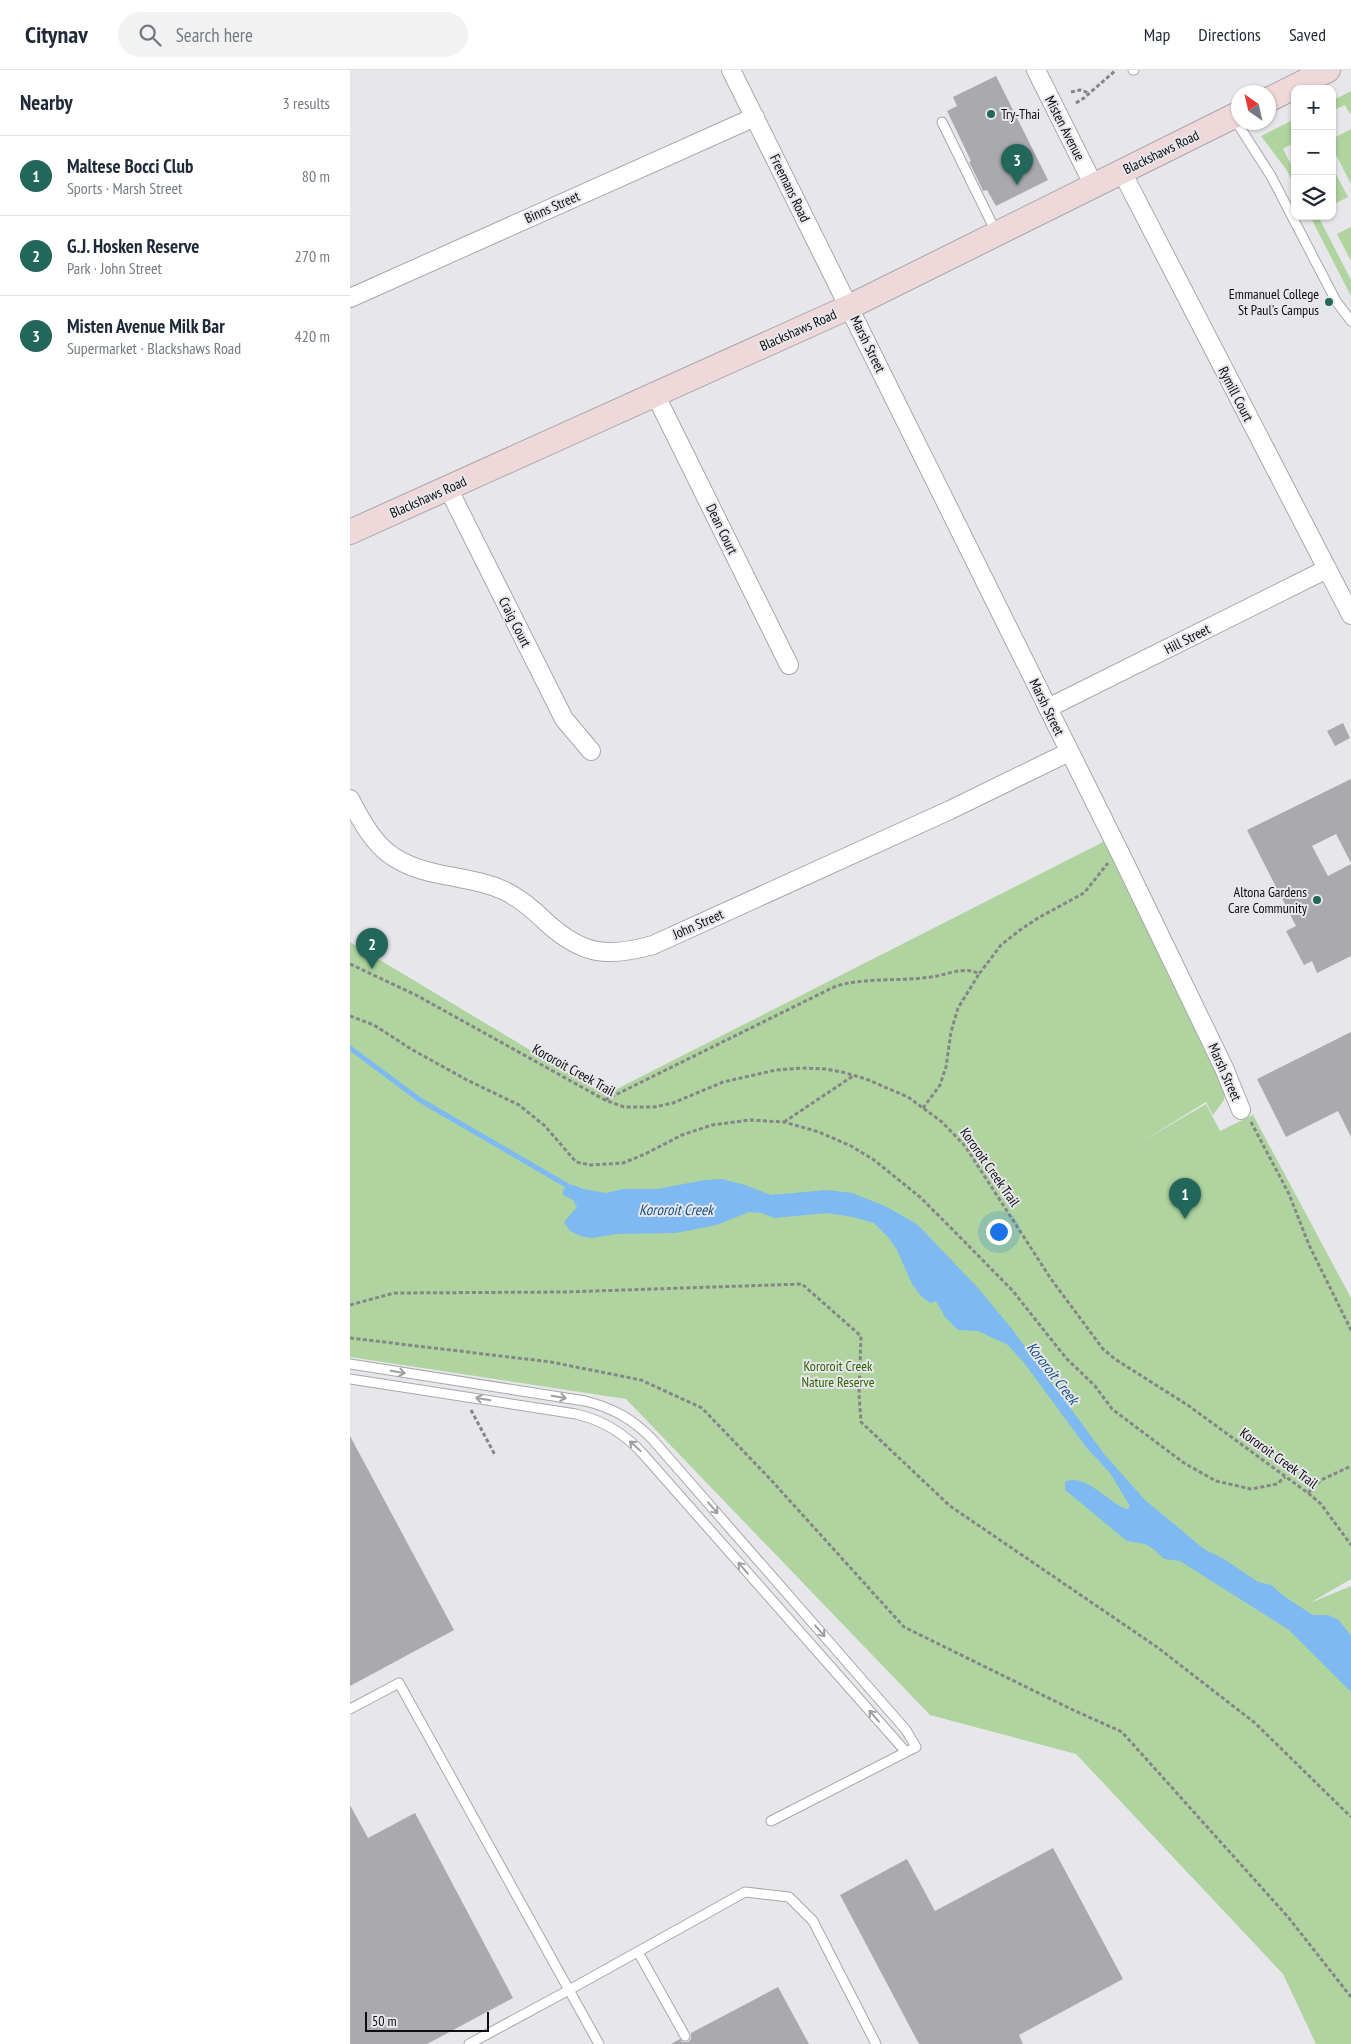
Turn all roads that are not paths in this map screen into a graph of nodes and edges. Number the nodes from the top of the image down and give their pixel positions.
1 (731, 70) edge
2 (1036, 70) edge
3 (1327, 70) edge
4 (1276, 96) edge
5 (755, 117) junction
6 (1231, 118) edge
7 (942, 122) dead end
8 (1244, 130) edge
9 (1122, 172) junction
10 (1094, 186) junction
11 (997, 234) junction
12 (350, 298) edge
13 (849, 307) junction
14 (1351, 321) edge
15 (655, 394) junction
16 (448, 488) junction
17 (350, 532) edge
18 (1327, 569) junction
19 (1351, 615) edge
20 (789, 665) dead end
21 (1048, 708) junction
22 (591, 751) dead end
23 (1069, 752) junction
24 (350, 799) edge
25 (1241, 1110) road end
26 (350, 1364) edge
27 (350, 1378) edge
28 (596, 1404) junction
29 (592, 1418) junction
30 (698, 1492) junction
31 (686, 1502) junction
32 (770, 1573) junction
33 (758, 1584) junction
34 (350, 1709) edge
35 (906, 1752) junction
36 (771, 1821) dead end
37 (638, 1952) junction
38 (569, 1990) junction
39 (685, 2036) dead end
40 (470, 2044) edge
41 (599, 2044) edge
42 (876, 2044) edge

1 - 5 street, Freemans Road
2 - 10 street, Misten Avenue
3 - 4 main road
5 - 12 street, Binns Street
5 - 13 street, Freemans Road
6 - 9 main road, Blackshaws Road
7 - 11 lane
8 - 14 lane
9 - 10 main road, Blackshaws Road
9 - 18 street, Rymill Court
10 - 11 main road, Blackshaws Road
11 - 13 main road, Blackshaws Road
13 - 15 main road, Blackshaws Road
13 - 21 street, Marsh Street
15 - 16 main road, Blackshaws Road
15 - 20 street, Dean Court
16 - 17 main road, Blackshaws Road
16 - 22 street, Craig Court
18 - 19 street, Rymill Court
18 - 21 street, Hill Street
21 - 23 street, Marsh Street
23 - 24 street, John Street
23 - 25 street, Marsh Street
26 -> 28 lane
29 -> 27 lane
28 - 29 lane
28 - 30 lane
31 -> 29 lane
30 - 31 lane
30 -> 32 lane
33 -> 31 lane
32 - 33 lane
32 -> 35 lane
35 -> 33 lane
34 - 38 lane
35 - 36 lane
37 - 38 lane
37 - 39 lane
37 - 42 lane
38 - 40 lane
38 - 41 lane

